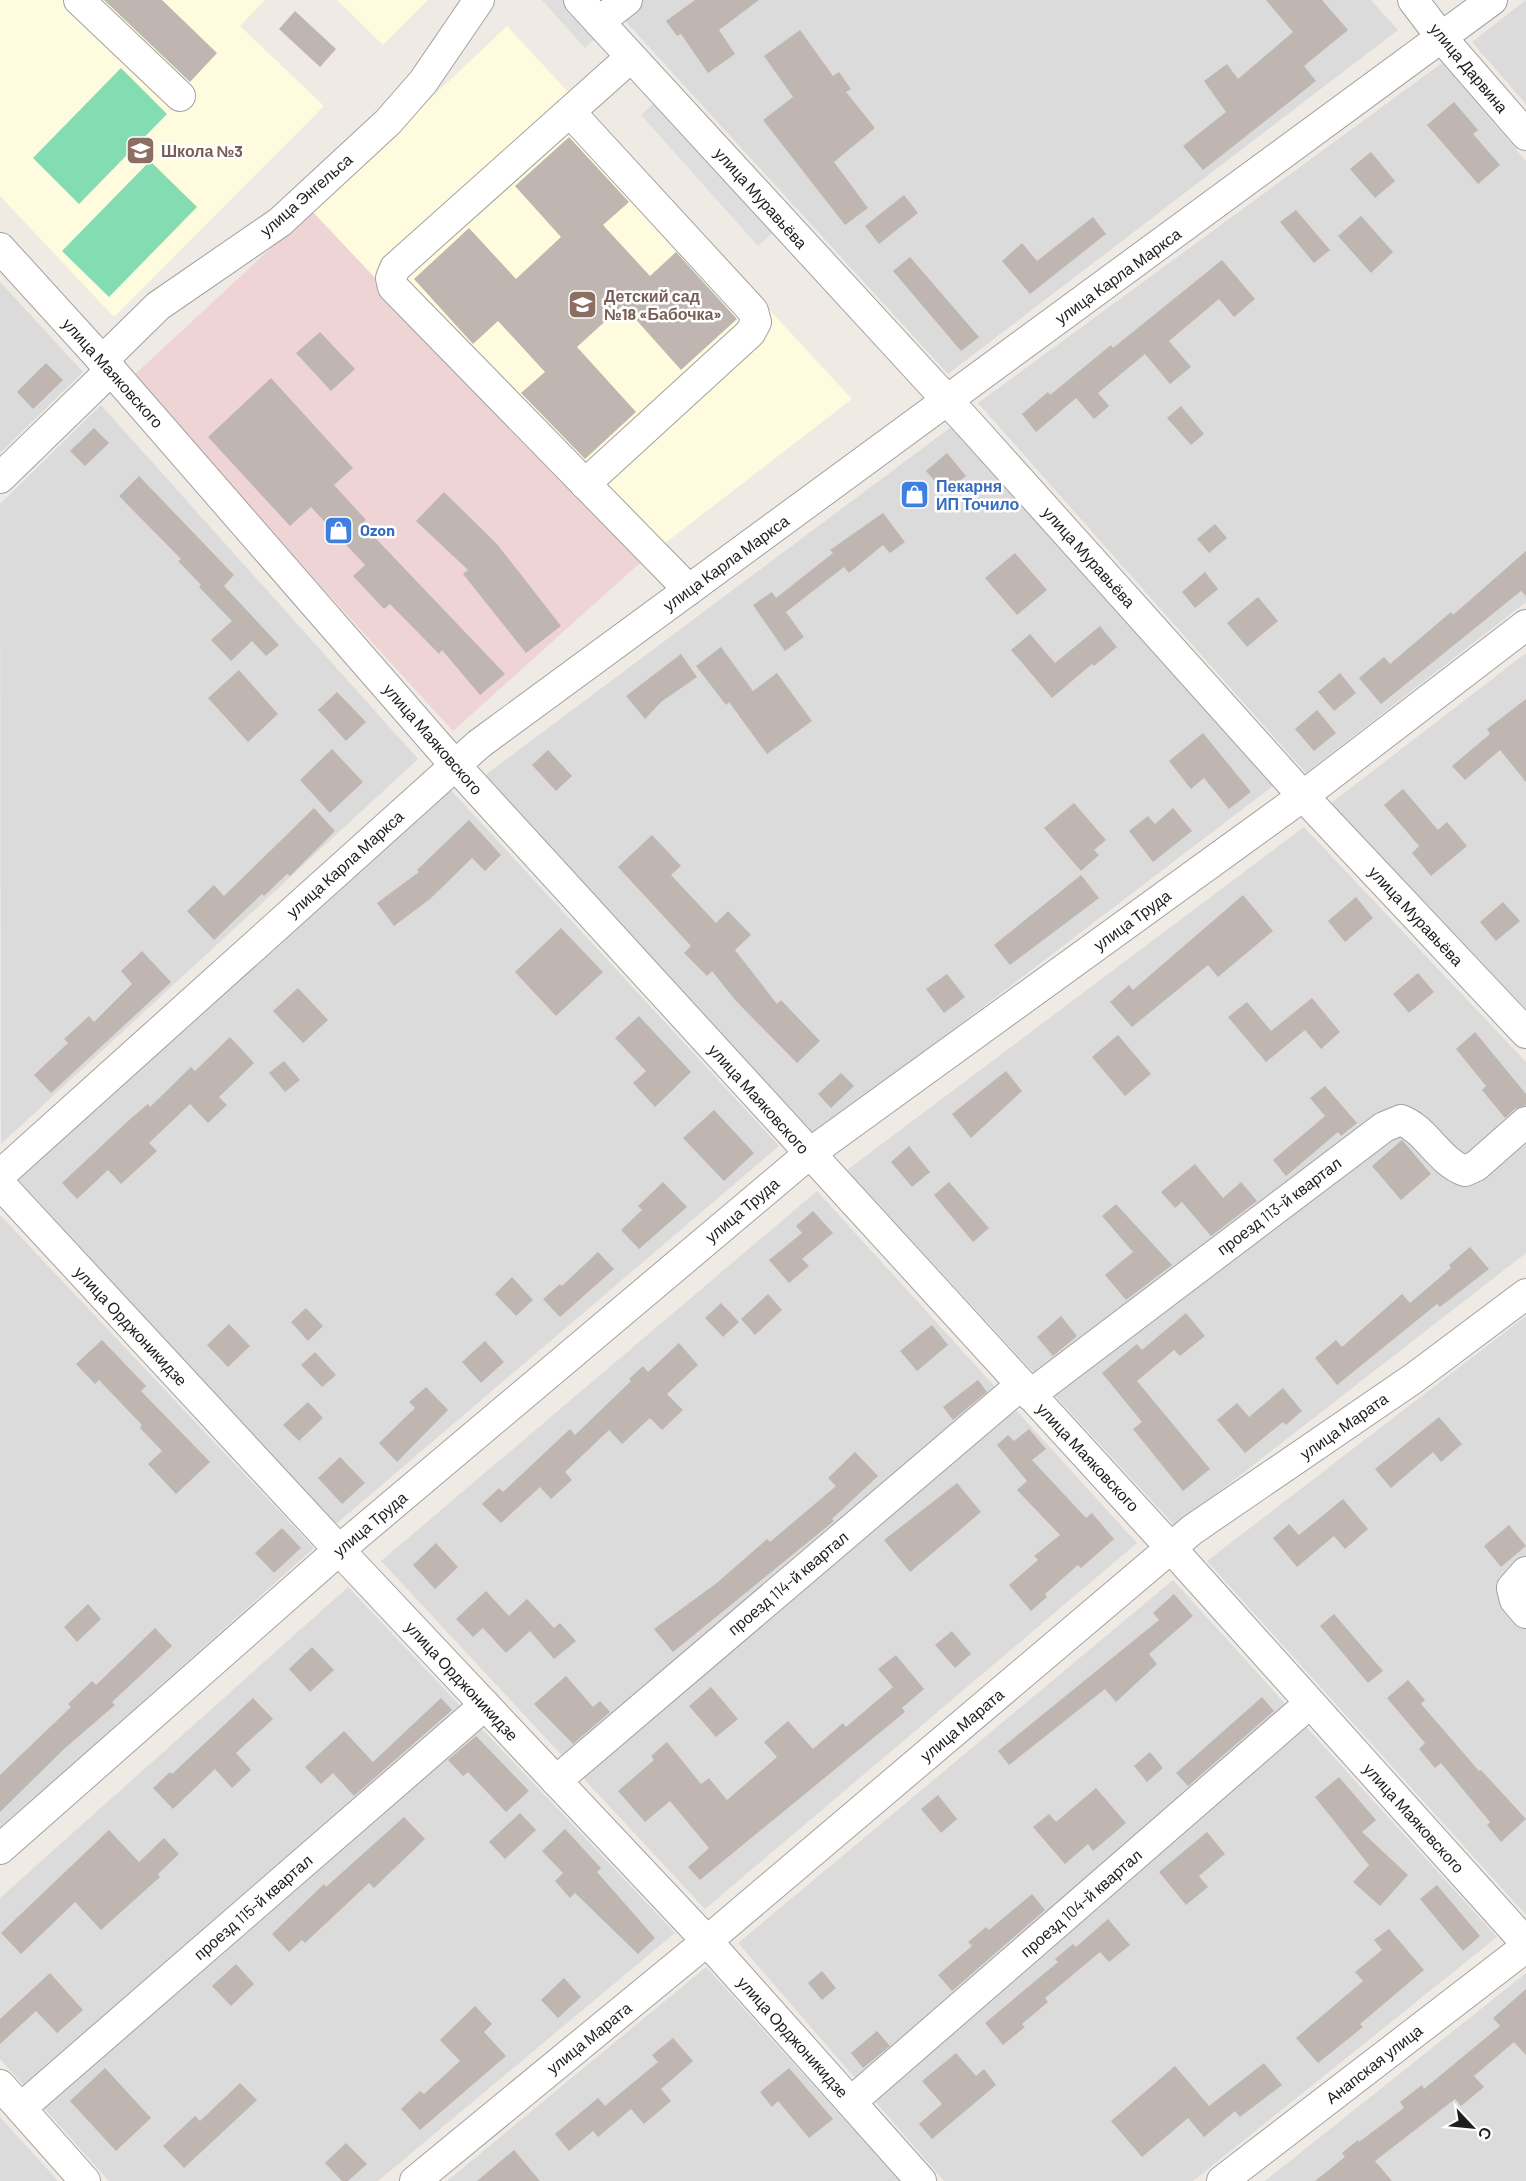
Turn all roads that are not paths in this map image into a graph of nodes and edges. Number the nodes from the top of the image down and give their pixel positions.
1 (79, 0) edge
2 (479, 0) edge
3 (579, 0) edge
4 (627, 0) edge
5 (1413, 0) edge
6 (1492, 0) edge
7 (599, 22) junction
8 (1441, 38) junction
9 (631, 57) junction
10 (180, 96) dead end
11 (570, 112) junction
12 (1526, 135) edge
13 (0, 248) edge
14 (106, 365) junction
15 (947, 402) junction
16 (0, 478) edge
17 (585, 484) junction
18 (689, 590) junction
19 (1526, 625) edge
20 (454, 764) junction
21 (1303, 796) junction
22 (1526, 1034) edge
23 (1526, 1122) edge
24 (809, 1154) junction
25 (0, 1175) edge
26 (0, 1184) edge
27 (1526, 1294) edge
28 (1026, 1390) junction
29 (1171, 1548) junction
30 (339, 1550) junction
31 (1526, 1572) edge
32 (1526, 1613) edge
33 (1310, 1703) junction
34 (485, 1706) junction
35 (556, 1781) junction
36 (0, 1849) edge
37 (707, 1941) junction
38 (1526, 1945) edge
39 (0, 2085) edge
40 (851, 2103) junction
41 (21, 2108) junction
42 (85, 2181) edge
43 (415, 2181) edge
44 (921, 2181) edge
45 (1222, 2181) edge

1 - 10 street
2 - 14 street, улица Энгельса
3 - 7 street, улица Муравьёва
4 - 7 street
5 - 8 street, улица Дарвина
6 - 8 street, улица Карла Маркса
7 - 9 street, улица Муравьёва
8 - 12 street, улица Дарвина
8 - 15 street, улица Карла Маркса
9 - 11 street
9 - 15 street, улица Муравьёва
11 - 17 street
11 - 17 street
13 - 14 street, улица Маяковского
14 - 16 street, улица Энгельса
14 - 20 street, улица Маяковского
15 - 18 street, улица Карла Маркса
15 - 21 street, улица Муравьёва
17 - 18 street
18 - 20 street, улица Карла Маркса
19 - 21 street, улица Труда
20 - 24 street, улица Маяковского
20 - 25 street, улица Карла Маркса
21 - 22 street, улица Муравьёва
21 - 24 street, улица Труда
23 - 28 street, проезд 113-й квартал
24 - 28 street, улица Маяковского
24 - 30 street, улица Труда
26 - 30 street, улица Орджоникидзе
27 - 29 street, улица Марата
28 - 29 street, улица Маяковского
28 - 35 street, проезд 114-й квартал
29 - 33 street, улица Маяковского
29 - 37 street, улица Марата
30 - 34 street, улица Орджоникидзе
30 - 36 street, улица Труда
31 - 32 street
33 - 38 street, улица Маяковского
33 - 40 street, проезд 104-й квартал
34 - 35 street, улица Орджоникидзе
34 - 41 street, проезд 115-й квартал
35 - 37 street, улица Орджоникидзе
37 - 40 street, улица Орджоникидзе
37 - 43 street, улица Марата
38 - 45 street, Анапская улица
39 - 41 street
40 - 44 street, улица Орджоникидзе
41 - 42 street

